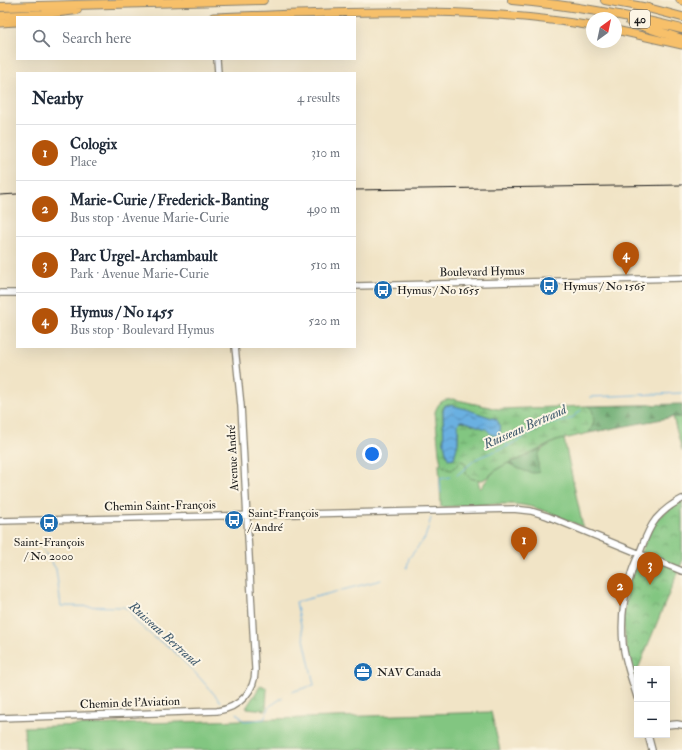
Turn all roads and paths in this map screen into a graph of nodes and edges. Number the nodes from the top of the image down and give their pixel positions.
1 (263, 0) edge
2 (512, 0) edge
3 (605, 0) edge
4 (136, 4) junction
5 (634, 6) junction
6 (0, 7) edge
7 (597, 11) junction
8 (682, 11) edge
9 (0, 16) edge
10 (251, 16) edge
11 (682, 17) edge
12 (16, 22) edge
13 (0, 23) edge
14 (586, 25) edge
15 (682, 29) edge
16 (622, 31) edge
17 (682, 39) edge
18 (682, 45) edge
19 (217, 60) edge
20 (218, 72) edge
21 (682, 278) edge
22 (356, 286) edge
23 (0, 293) edge
24 (16, 293) edge
25 (235, 348) edge
26 (682, 499) edge
27 (247, 516) junction
28 (0, 521) edge
29 (639, 554) junction
30 (682, 571) edge
31 (634, 687) edge
32 (251, 688) joint
33 (0, 718) edge
34 (670, 725) edge
35 (682, 725) edge
36 (649, 738) edge
37 (652, 750) edge

1 - 4 highway
2 - 7 highway, 40
3 - 5 highway, 40
4 - 6 highway
4 - 9 highway
5 - 8 highway
5 - 11 highway, 40
7 - 15 highway, 40
7 - 17 highway
10 - 14 main road
12 - 13 main road
16 - 18 main road
19 - 20 street
21 - 22 street, Boulevard Hymus
23 - 24 street
25 - 27 street, Avenue André
26 - 29 street
27 - 28 street, Chemin Saint-François
27 - 29 street, Chemin Saint-François
27 - 32 street, Avenue André
29 - 30 street, Chemin Saint-François
29 - 31 street
32 - 33 street, Chemin de l'Aviation
34 - 35 street
36 - 37 street

